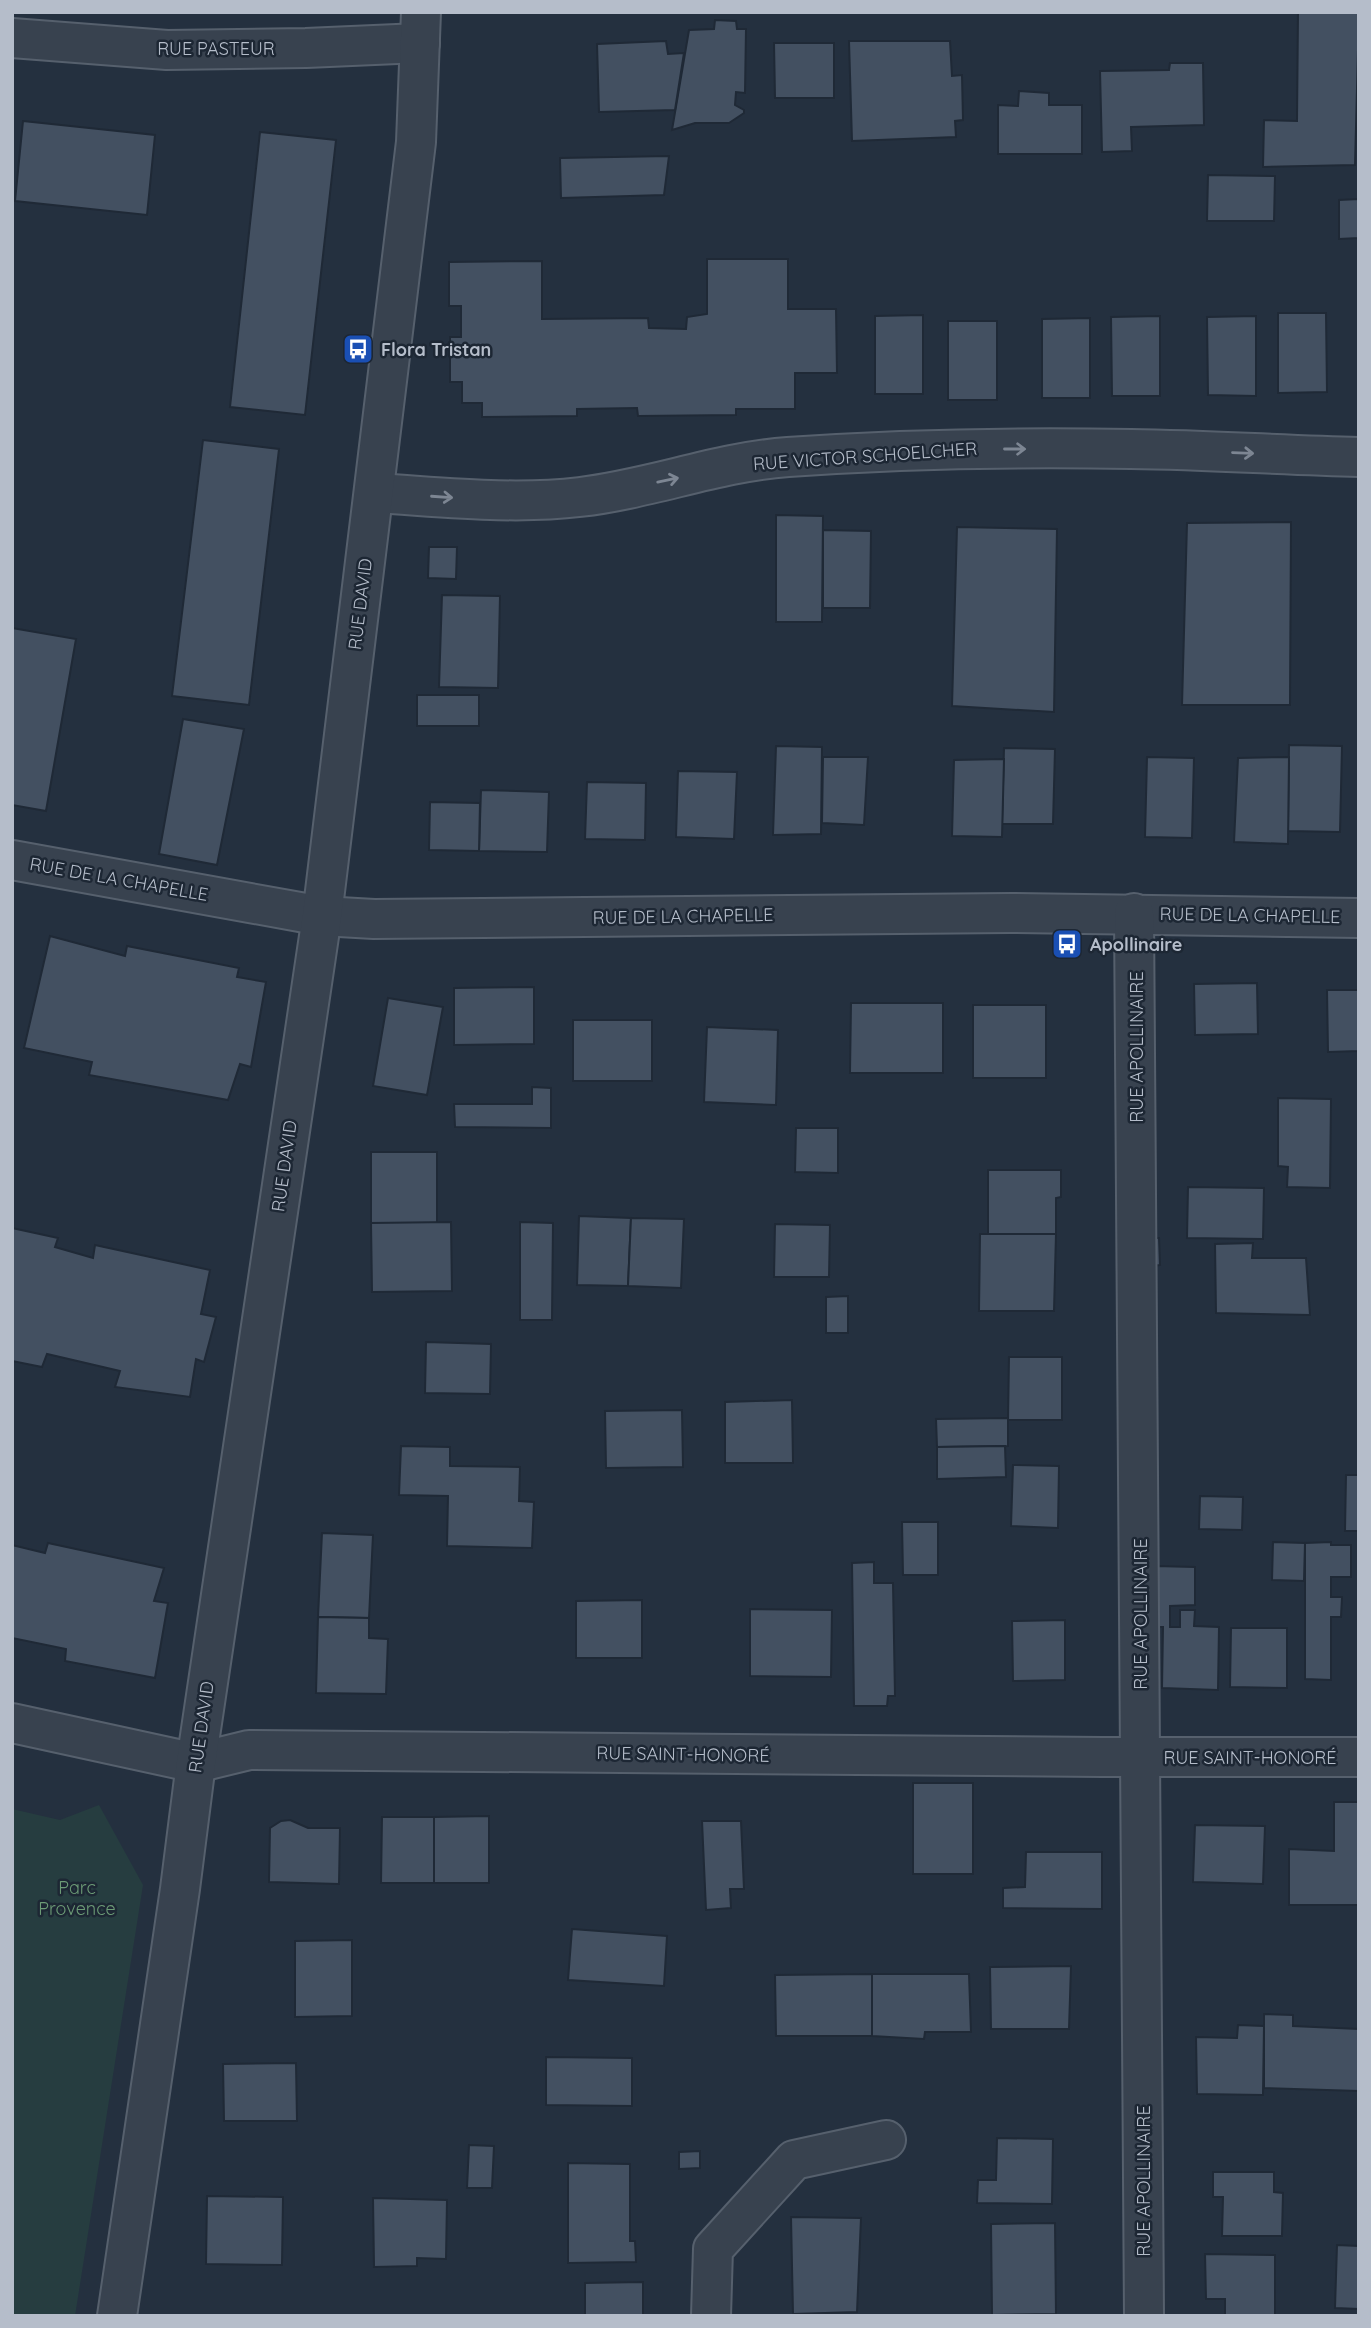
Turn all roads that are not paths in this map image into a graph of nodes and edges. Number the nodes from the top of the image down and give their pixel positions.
1 (421, 27) edge
2 (12, 38) edge
3 (1359, 457) edge
4 (374, 493) junction
5 (12, 860) edge
6 (1134, 913) junction
7 (322, 916) junction
8 (1359, 918) edge
9 (12, 1724) edge
10 (1359, 1756) edge
11 (1141, 1758) junction
12 (196, 1763) junction
13 (886, 2140) dead end
14 (117, 2316) edge
15 (711, 2316) edge
16 (1144, 2316) edge

1 - 2 street, RUE PASTEUR
1 - 4 street, RUE DAVID
4 -> 3 street, RUE VICTOR SCHOELCHER
4 - 7 street, RUE DAVID
5 - 7 street, RUE DE LA CHAPELLE
6 - 7 street, RUE DE LA CHAPELLE
6 - 8 street, RUE DE LA CHAPELLE
6 - 11 street, RUE APOLLINAIRE
7 - 12 street, RUE DAVID
9 - 12 street, RUE SAINT-HONORÉ
10 - 11 street, RUE SAINT-HONORÉ
11 - 12 street, RUE SAINT-HONORÉ
11 - 16 street, RUE APOLLINAIRE
12 - 14 street, RUE DAVID
13 - 15 street

